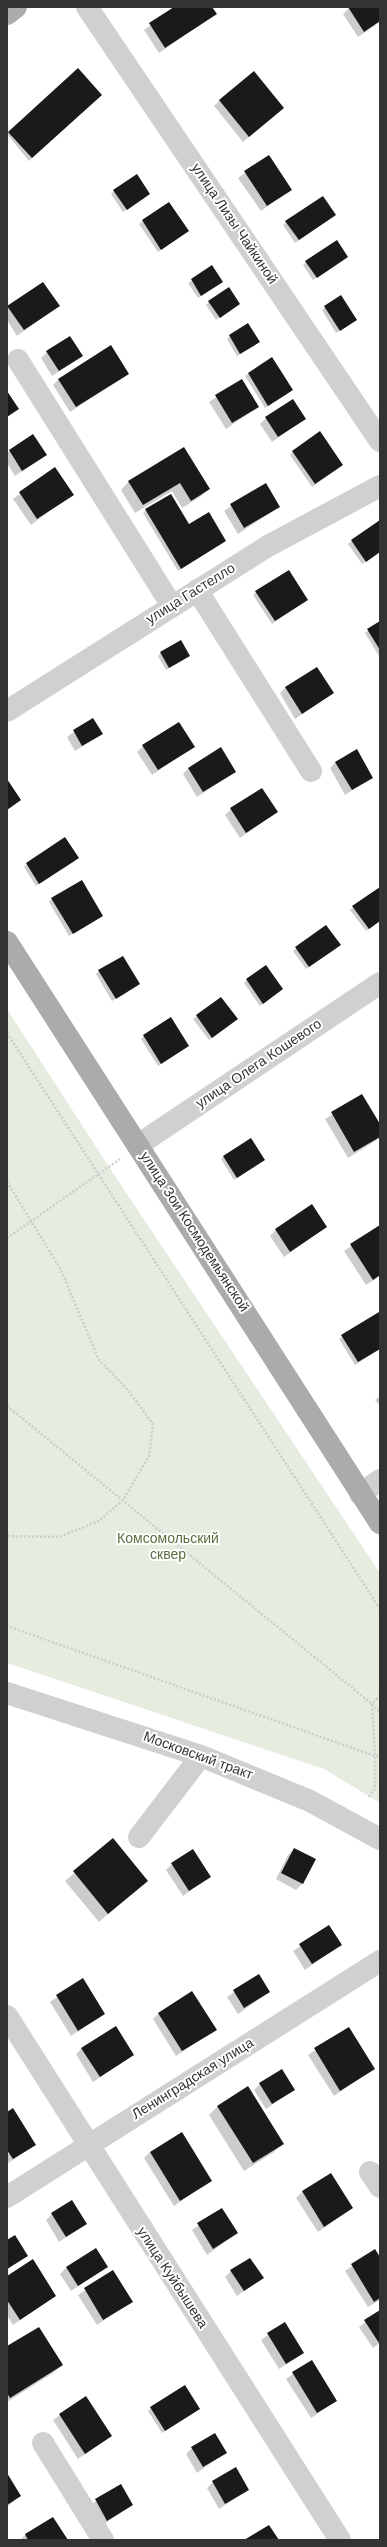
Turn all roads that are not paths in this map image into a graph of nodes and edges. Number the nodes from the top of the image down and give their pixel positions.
1 (16, 7) edge
2 (87, 7) edge
3 (7, 14) edge
4 (18, 360) dead end
5 (380, 441) edge
6 (380, 486) edge
7 (197, 590) junction
8 (172, 606) junction
9 (7, 710) edge
10 (312, 771) dead end
11 (7, 942) edge
12 (380, 983) edge
13 (138, 1145) junction
14 (380, 1480) edge
15 (360, 1494) junction
16 (380, 1523) edge
17 (7, 1694) edge
18 (202, 1756) junction
19 (139, 1837) dead end
20 (380, 1839) edge
21 (380, 1961) edge
22 (7, 2016) edge
23 (87, 2145) junction
24 (7, 2197) edge
25 (43, 2443) dead end
26 (103, 2540) edge
27 (340, 2540) edge

1 - 3 main road
2 - 5 street, улица Лизы Чайкиной
4 - 8 street
6 - 7 street, улица Гастелло
7 - 8 street, улица Гастелло
7 - 10 street
8 - 9 street, улица Гастелло
11 - 13 main road, улица Зои Космодемьянской
12 - 13 street, улица Олега Кошевого
13 - 15 main road, улица Зои Космодемьянской
14 - 15 street
15 - 16 main road, улица Зои Космодемьянской
17 - 18 street, Московский тракт
18 - 19 street
18 - 20 street, Московский тракт
21 - 23 street, Ленинградская улица
22 - 23 street, улица Куйбышева
23 - 24 street, Ленинградская улица
23 - 27 street, улица Куйбышева
25 - 26 street

